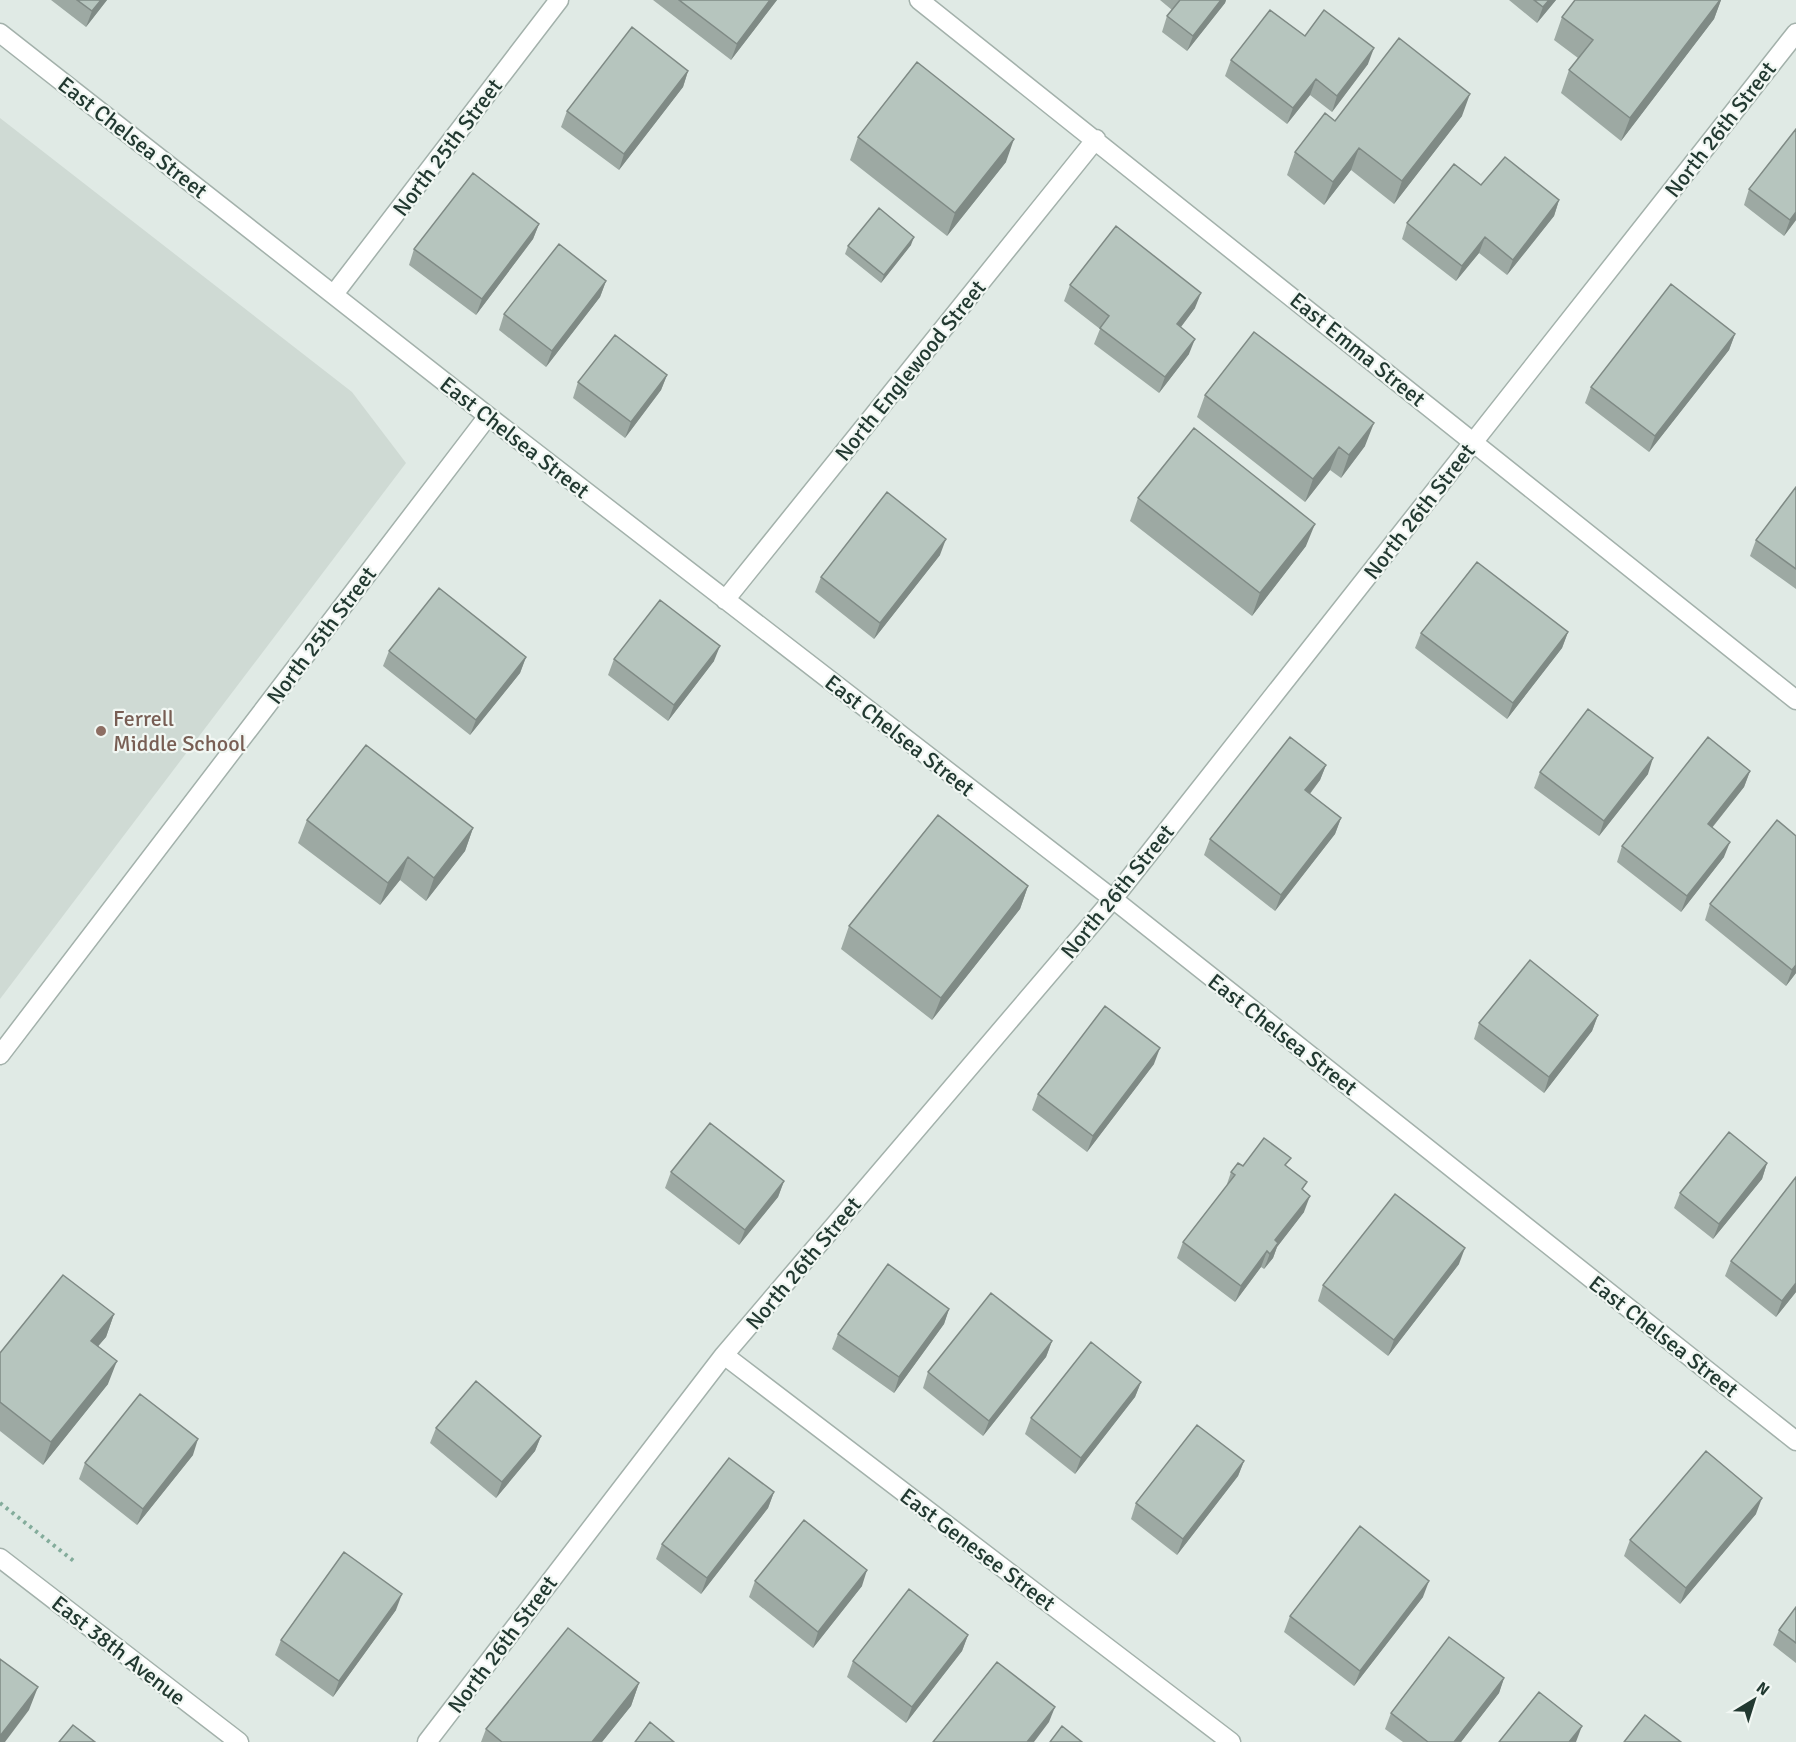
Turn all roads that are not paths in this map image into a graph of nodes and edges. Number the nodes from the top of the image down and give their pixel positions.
1 (559, 0) edge
2 (919, 0) edge
3 (0, 33) edge
4 (1796, 33) edge
5 (1096, 139) junction
6 (334, 294) junction
7 (488, 416) junction
8 (1474, 441) junction
9 (725, 600) junction
10 (1796, 700) edge
11 (1113, 899) junction
12 (0, 1055) edge
13 (724, 1355) junction
14 (1796, 1441) edge
15 (0, 1558) edge
16 (239, 1742) edge
17 (427, 1742) edge
18 (1232, 1742) edge

1 - 6 street, North 25th Street
2 - 5 street, East Emma Street
3 - 6 street, East Chelsea Street
4 - 8 street, North 26th Street
5 - 8 street, East Emma Street
5 - 9 street, North Englewood Street
6 - 7 street, East Chelsea Street
7 - 9 street, East Chelsea Street
7 - 12 street, North 25th Street
8 - 10 street, East Emma Street
8 - 11 street, North 26th Street
9 - 11 street, East Chelsea Street
11 - 13 street, North 26th Street
11 - 14 street, East Chelsea Street
13 - 17 street, North 26th Street
13 - 18 street, East Genesee Street
15 - 16 street, East 38th Avenue

